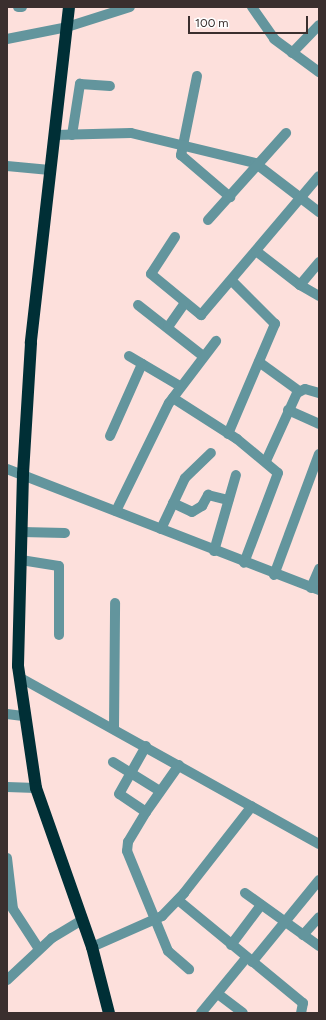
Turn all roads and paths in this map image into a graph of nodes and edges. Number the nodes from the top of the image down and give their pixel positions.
1 (18, 7) edge
2 (22, 7) edge
3 (69, 7) edge
4 (130, 7) edge
5 (252, 7) edge
6 (319, 25) edge
7 (67, 27) junction
8 (7, 39) edge
9 (292, 53) junction
10 (319, 72) edge
11 (197, 76) dead end
12 (110, 86) dead end
13 (286, 133) dead end
14 (54, 135) junction
15 (72, 135) junction
16 (181, 145) junction
17 (259, 165) junction
18 (7, 166) edge
19 (50, 170) junction
20 (319, 176) edge
21 (230, 197) junction
22 (301, 197) junction
23 (319, 212) edge
24 (208, 220) dead end
25 (175, 237) dead end
26 (256, 251) junction
27 (319, 262) edge
28 (232, 281) junction
29 (300, 285) junction
30 (319, 296) edge
31 (185, 303) junction
32 (138, 305) dead end
33 (168, 327) junction
34 (216, 341) dead end
35 (129, 356) dead end
36 (203, 356) junction
37 (259, 362) junction
38 (142, 364) junction
39 (180, 386) junction
40 (299, 391) junction
41 (319, 393) edge
42 (173, 398) junction
43 (288, 410) junction
44 (319, 424) edge
45 (228, 434) junction
46 (110, 436) dead end
47 (211, 453) dead end
48 (319, 454) edge
49 (266, 461) junction
50 (317, 468) edge
51 (7, 469) edge
52 (23, 474) junction
53 (236, 476) dead end
54 (228, 500) junction
55 (173, 504) junction
56 (116, 511) junction
57 (162, 529) junction
58 (22, 532) junction
59 (65, 533) dead end
60 (214, 551) junction
61 (21, 560) junction
62 (244, 563) junction
63 (319, 569) edge
64 (274, 575) junction
65 (315, 589) edge
66 (115, 603) dead end
67 (59, 635) dead end
68 (19, 677) junction
69 (7, 714) edge
70 (23, 716) junction
71 (114, 728) junction
72 (146, 746) junction
73 (113, 762) dead end
74 (179, 765) junction
75 (130, 773) junction
76 (7, 787) edge
77 (36, 788) junction
78 (160, 791) junction
79 (252, 806) junction
80 (146, 812) junction
81 (318, 841) edge
82 (7, 858) edge
83 (8, 880) edge
84 (319, 880) edge
85 (245, 893) dead end
86 (178, 900) junction
87 (9, 905) edge
88 (260, 905) junction
89 (319, 917) edge
90 (82, 920) junction
91 (156, 920) junction
92 (284, 922) junction
93 (303, 935) junction
94 (231, 945) junction
95 (319, 946) edge
96 (92, 947) junction
97 (39, 949) junction
98 (249, 960) junction
99 (189, 969) dead end
100 (7, 980) edge
101 (218, 994) junction
102 (109, 1013) edge
103 (201, 1013) edge
104 (243, 1013) edge
105 (301, 1013) edge

1 - 2 street
3 - 7 highway
4 - 7 street
5 - 9 street
6 - 9 street
7 - 8 street
7 - 14 highway
9 - 10 street
11 - 16 street
12 - 15 street
13 - 17 street
14 - 15 street
14 - 19 highway
15 - 16 street
16 - 17 street
16 - 21 street
17 - 21 street
17 - 22 street
18 - 19 street
19 - 52 highway
20 - 22 street
21 - 24 street
22 - 23 street
22 - 26 street
25 - 31 street
26 - 28 street
26 - 29 street
27 - 29 street
28 - 31 street
28 - 37 street
29 - 30 street
31 - 33 street
32 - 33 street
33 - 36 street
34 - 36 street
35 - 38 street
36 - 39 street
37 - 40 street
37 - 45 street
38 - 39 street
38 - 46 street
39 - 42 street
40 - 41 street
40 - 43 street
42 - 45 street
42 - 56 street
43 - 44 street
43 - 49 street
45 - 49 street
47 - 55 street
48 - 50 street
49 - 62 street
50 - 64 street
51 - 52 street
52 - 56 street
52 - 58 highway
53 - 54 street
54 - 55 street
54 - 60 street
55 - 57 street
56 - 57 street
57 - 60 street
58 - 59 street
58 - 61 highway
60 - 62 street
61 - 67 street
61 - 68 highway
62 - 64 street
63 - 65 street
64 - 65 street
66 - 71 street
68 - 70 highway
68 - 71 street
69 - 70 street
70 - 77 highway
71 - 72 street
72 - 74 street
72 - 75 street
73 - 75 street
74 - 78 street
74 - 79 street
75 - 78 street
75 - 80 street
76 - 77 street
77 - 90 highway
78 - 80 street
79 - 81 street
79 - 86 street
80 - 91 street
82 - 83 street
83 - 87 street
84 - 92 street
85 - 88 street
86 - 91 street
86 - 94 street
87 - 97 street
88 - 92 street
88 - 94 street
89 - 93 street
90 - 96 highway
90 - 97 street
91 - 96 street
91 - 99 street
92 - 93 street
92 - 98 street
93 - 95 street
94 - 98 street
96 - 102 highway
97 - 100 street
98 - 101 street
98 - 105 street
101 - 103 street
101 - 104 street

